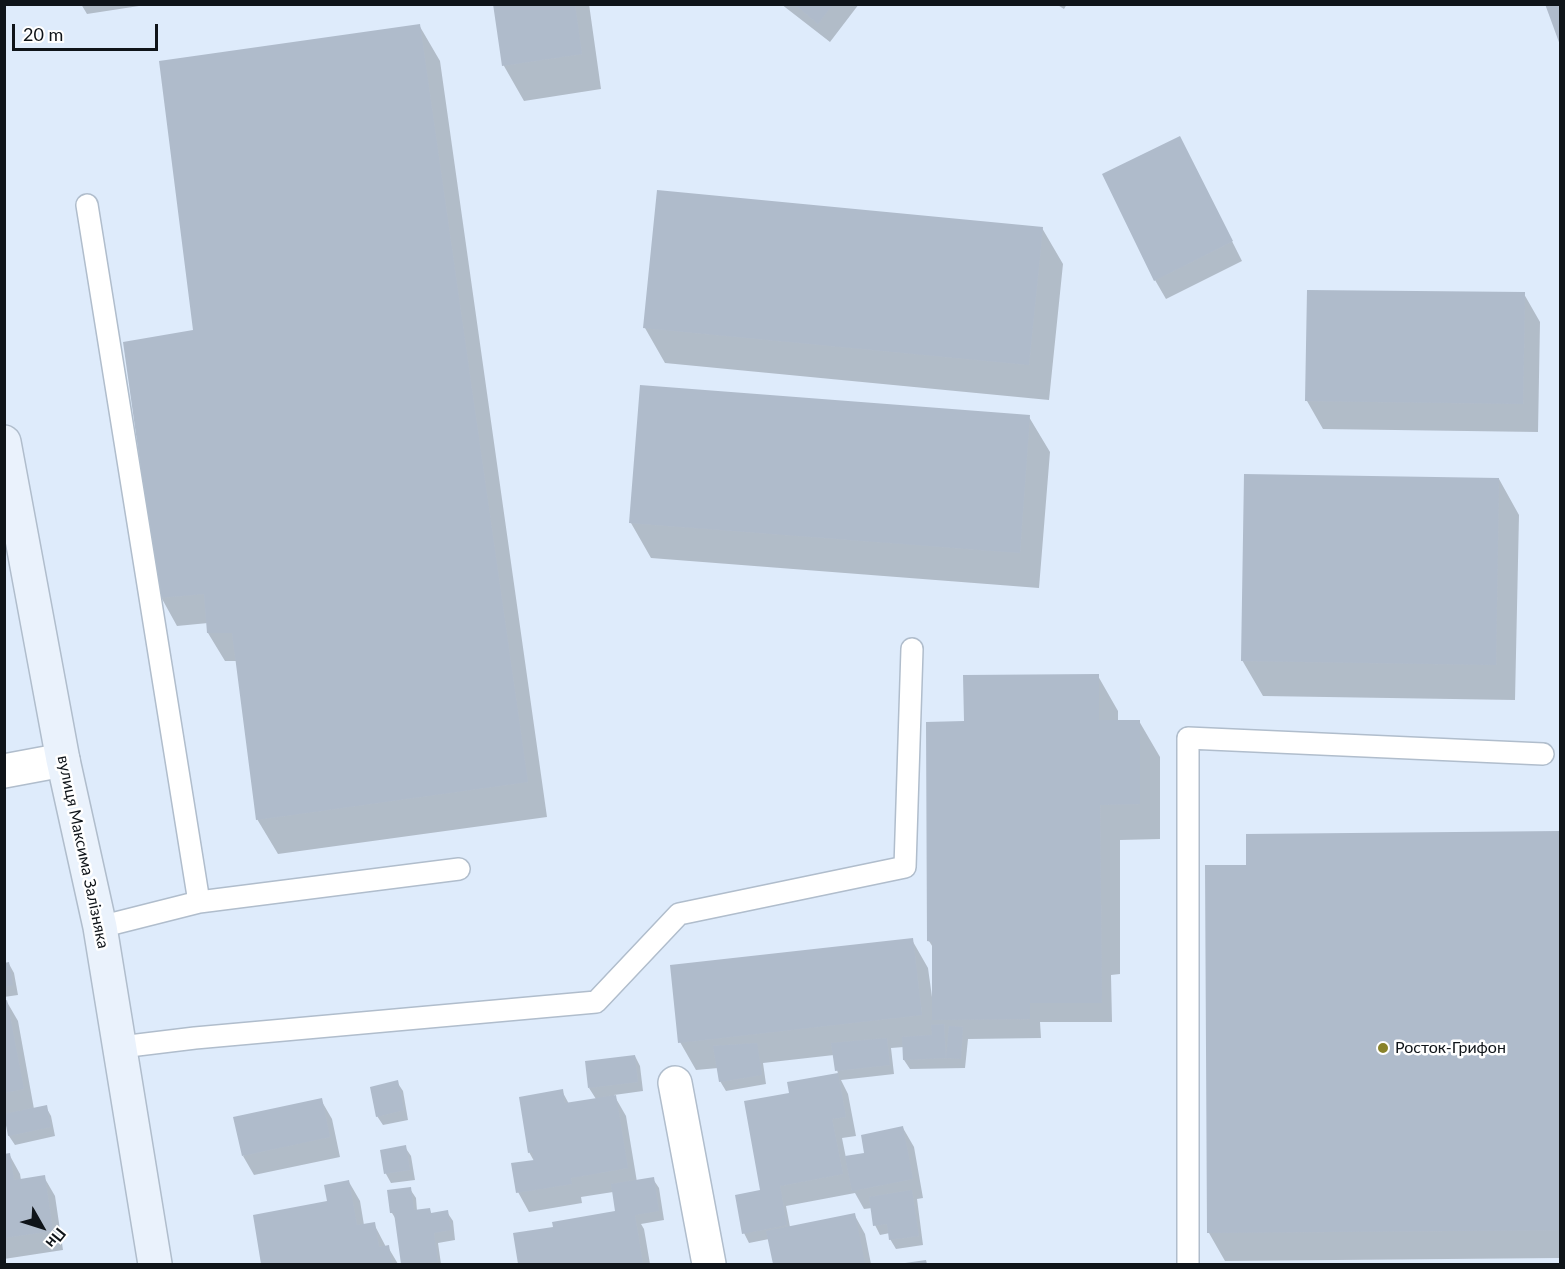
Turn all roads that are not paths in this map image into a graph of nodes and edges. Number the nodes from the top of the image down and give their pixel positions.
1 (87, 205) dead end
2 (4, 442) edge
3 (912, 649) dead end
4 (1543, 754) dead end
5 (63, 760) junction
6 (4, 771) edge
7 (459, 869) dead end
8 (199, 902) junction
9 (100, 927) junction
10 (121, 1047) junction
11 (675, 1083) dead end
12 (155, 1264) edge
13 (709, 1264) edge
14 (1188, 1264) edge

1 - 8 lane
2 - 5 main road, вулиця Максима Залізняка
3 - 10 lane
4 - 14 lane
5 - 6 street
5 - 9 main road, вулиця Максима Залізняка
7 - 8 lane
8 - 9 lane
9 - 10 main road, вулиця Максима Залізняка
10 - 12 main road, вулиця Максима Залізняка
11 - 13 street

